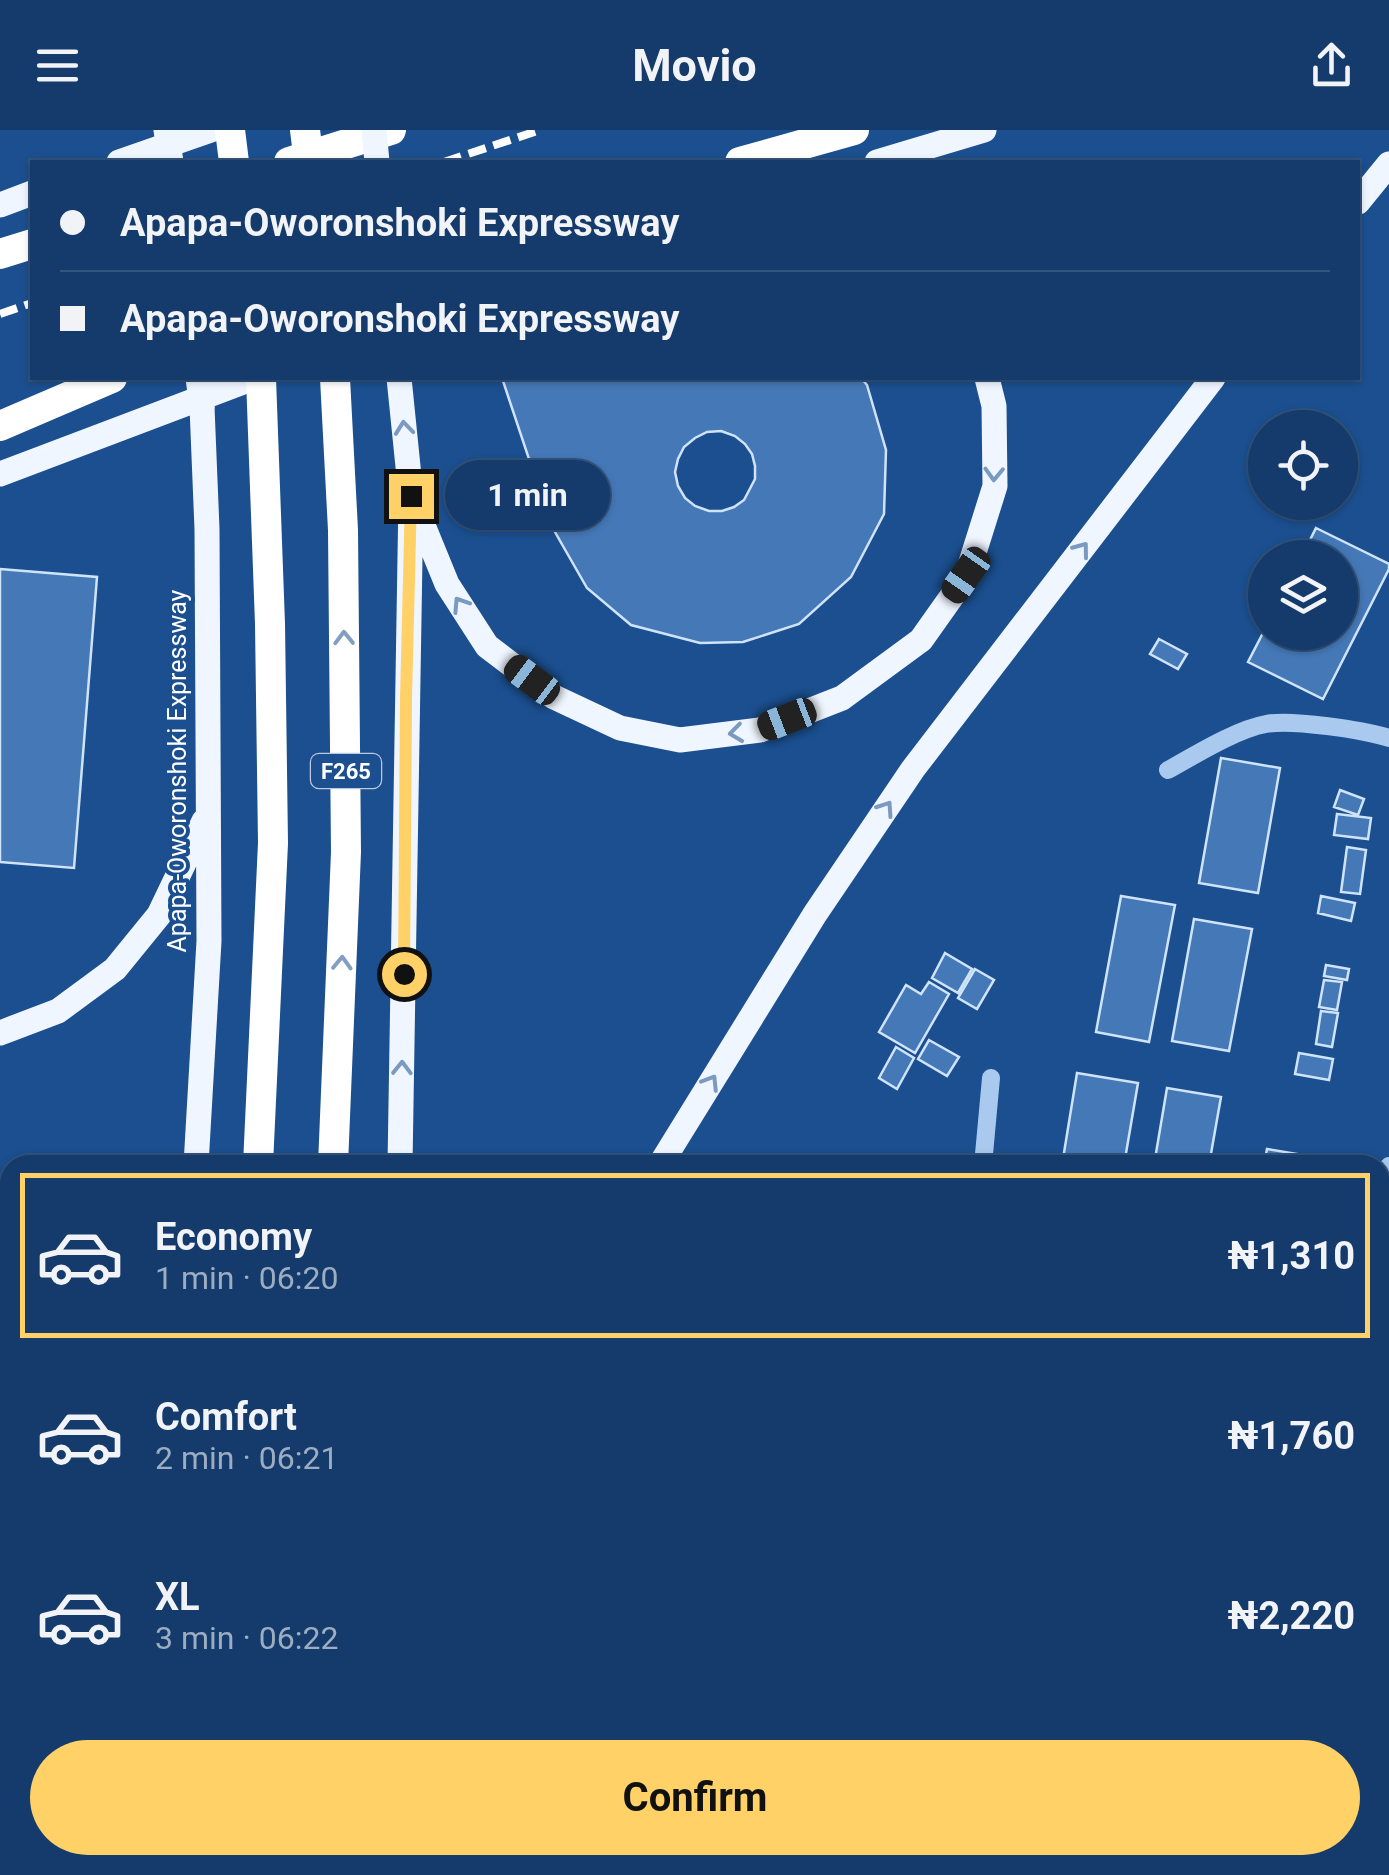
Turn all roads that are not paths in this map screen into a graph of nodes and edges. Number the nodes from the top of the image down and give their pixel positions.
1 (166, 130) edge
2 (211, 130) edge
3 (230, 130) edge
4 (305, 130) edge
5 (374, 130) edge
6 (391, 130) edge
7 (824, 130) edge
8 (854, 130) edge
9 (984, 130) edge
10 (125, 160) edge
11 (170, 160) edge
12 (234, 160) edge
13 (295, 160) edge
14 (309, 160) edge
15 (377, 160) edge
16 (742, 160) edge
17 (744, 160) edge
18 (884, 160) edge
19 (1389, 164) edge
20 (30, 194) edge
21 (1360, 200) edge
22 (0, 204) edge
23 (30, 245) edge
24 (0, 254) edge
25 (107, 380) edge
26 (198, 380) edge
27 (335, 380) edge
28 (399, 380) edge
29 (988, 380) edge
30 (1211, 380) edge
31 (260, 383) edge
32 (0, 426) edge
33 (0, 474) edge
34 (411, 496) junction
35 (1389, 738) edge
36 (1168, 770) dead end
37 (208, 812) junction
38 (0, 1033) edge
39 (991, 1078) dead end
40 (197, 1155) edge
41 (258, 1155) edge
42 (333, 1155) edge
43 (400, 1155) edge
44 (666, 1155) edge
45 (984, 1155) edge

1 - 11 main road, bridge
2 - 10 main road
3 - 12 highway
4 - 14 highway, bridge
5 - 15 main road, bridge
6 - 13 highway
7 - 16 street
8 - 17 highway
9 - 18 main road
19 - 21 main road
20 - 22 main road
23 - 24 highway
25 - 32 highway
26 - 37 main road, Apapa-Oworonshoki Expressway, bridge
42 -> 27 highway, F265
34 -> 28 main road
29 -> 34 main road
44 -> 30 main road
31 - 33 main road
31 - 41 highway
43 -> 34 main road
35 - 36 street
37 - 38 main road
37 - 40 main road, Apapa-Oworonshoki Expressway
39 - 45 street

